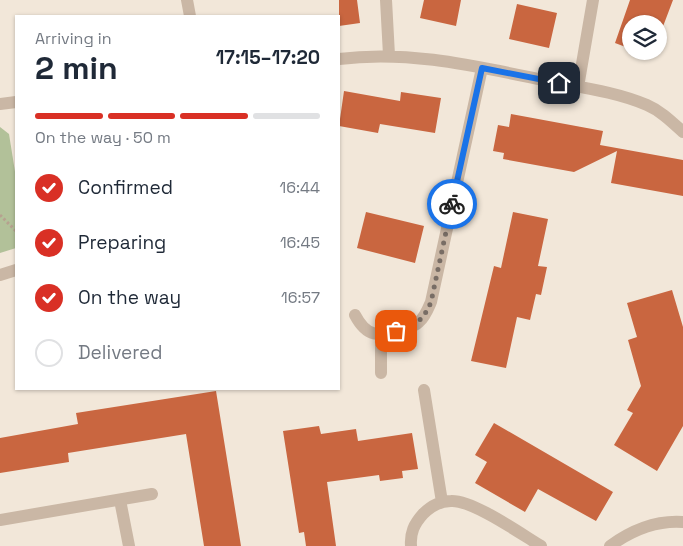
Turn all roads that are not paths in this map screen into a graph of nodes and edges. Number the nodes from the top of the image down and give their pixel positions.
1 (187, 0) edge
2 (386, 0) edge
3 (593, 0) edge
4 (190, 15) edge
5 (389, 55) junction
6 (340, 59) edge
7 (482, 68) junction
8 (578, 87) junction
9 (15, 102) edge
10 (0, 104) edge
11 (683, 132) edge
12 (15, 270) edge
13 (0, 275) edge
14 (355, 315) dead end
15 (380, 335) junction
16 (382, 373) dead end
17 (424, 390) dead end
18 (152, 494) dead end
19 (120, 500) junction
20 (442, 502) junction
21 (0, 520) edge
22 (683, 522) edge
23 (129, 546) edge
24 (411, 546) edge
25 (541, 546) edge
26 (610, 546) edge

1 - 4 street
2 - 5 street
3 - 8 street
5 - 6 street
5 - 7 street
7 - 8 street
7 - 15 street
8 - 11 street
9 - 10 street
12 - 13 street
14 - 15 street
15 - 16 street
17 - 20 street
18 - 19 street
19 - 21 street
19 - 23 street
20 - 24 street
20 - 25 street
22 - 26 street

